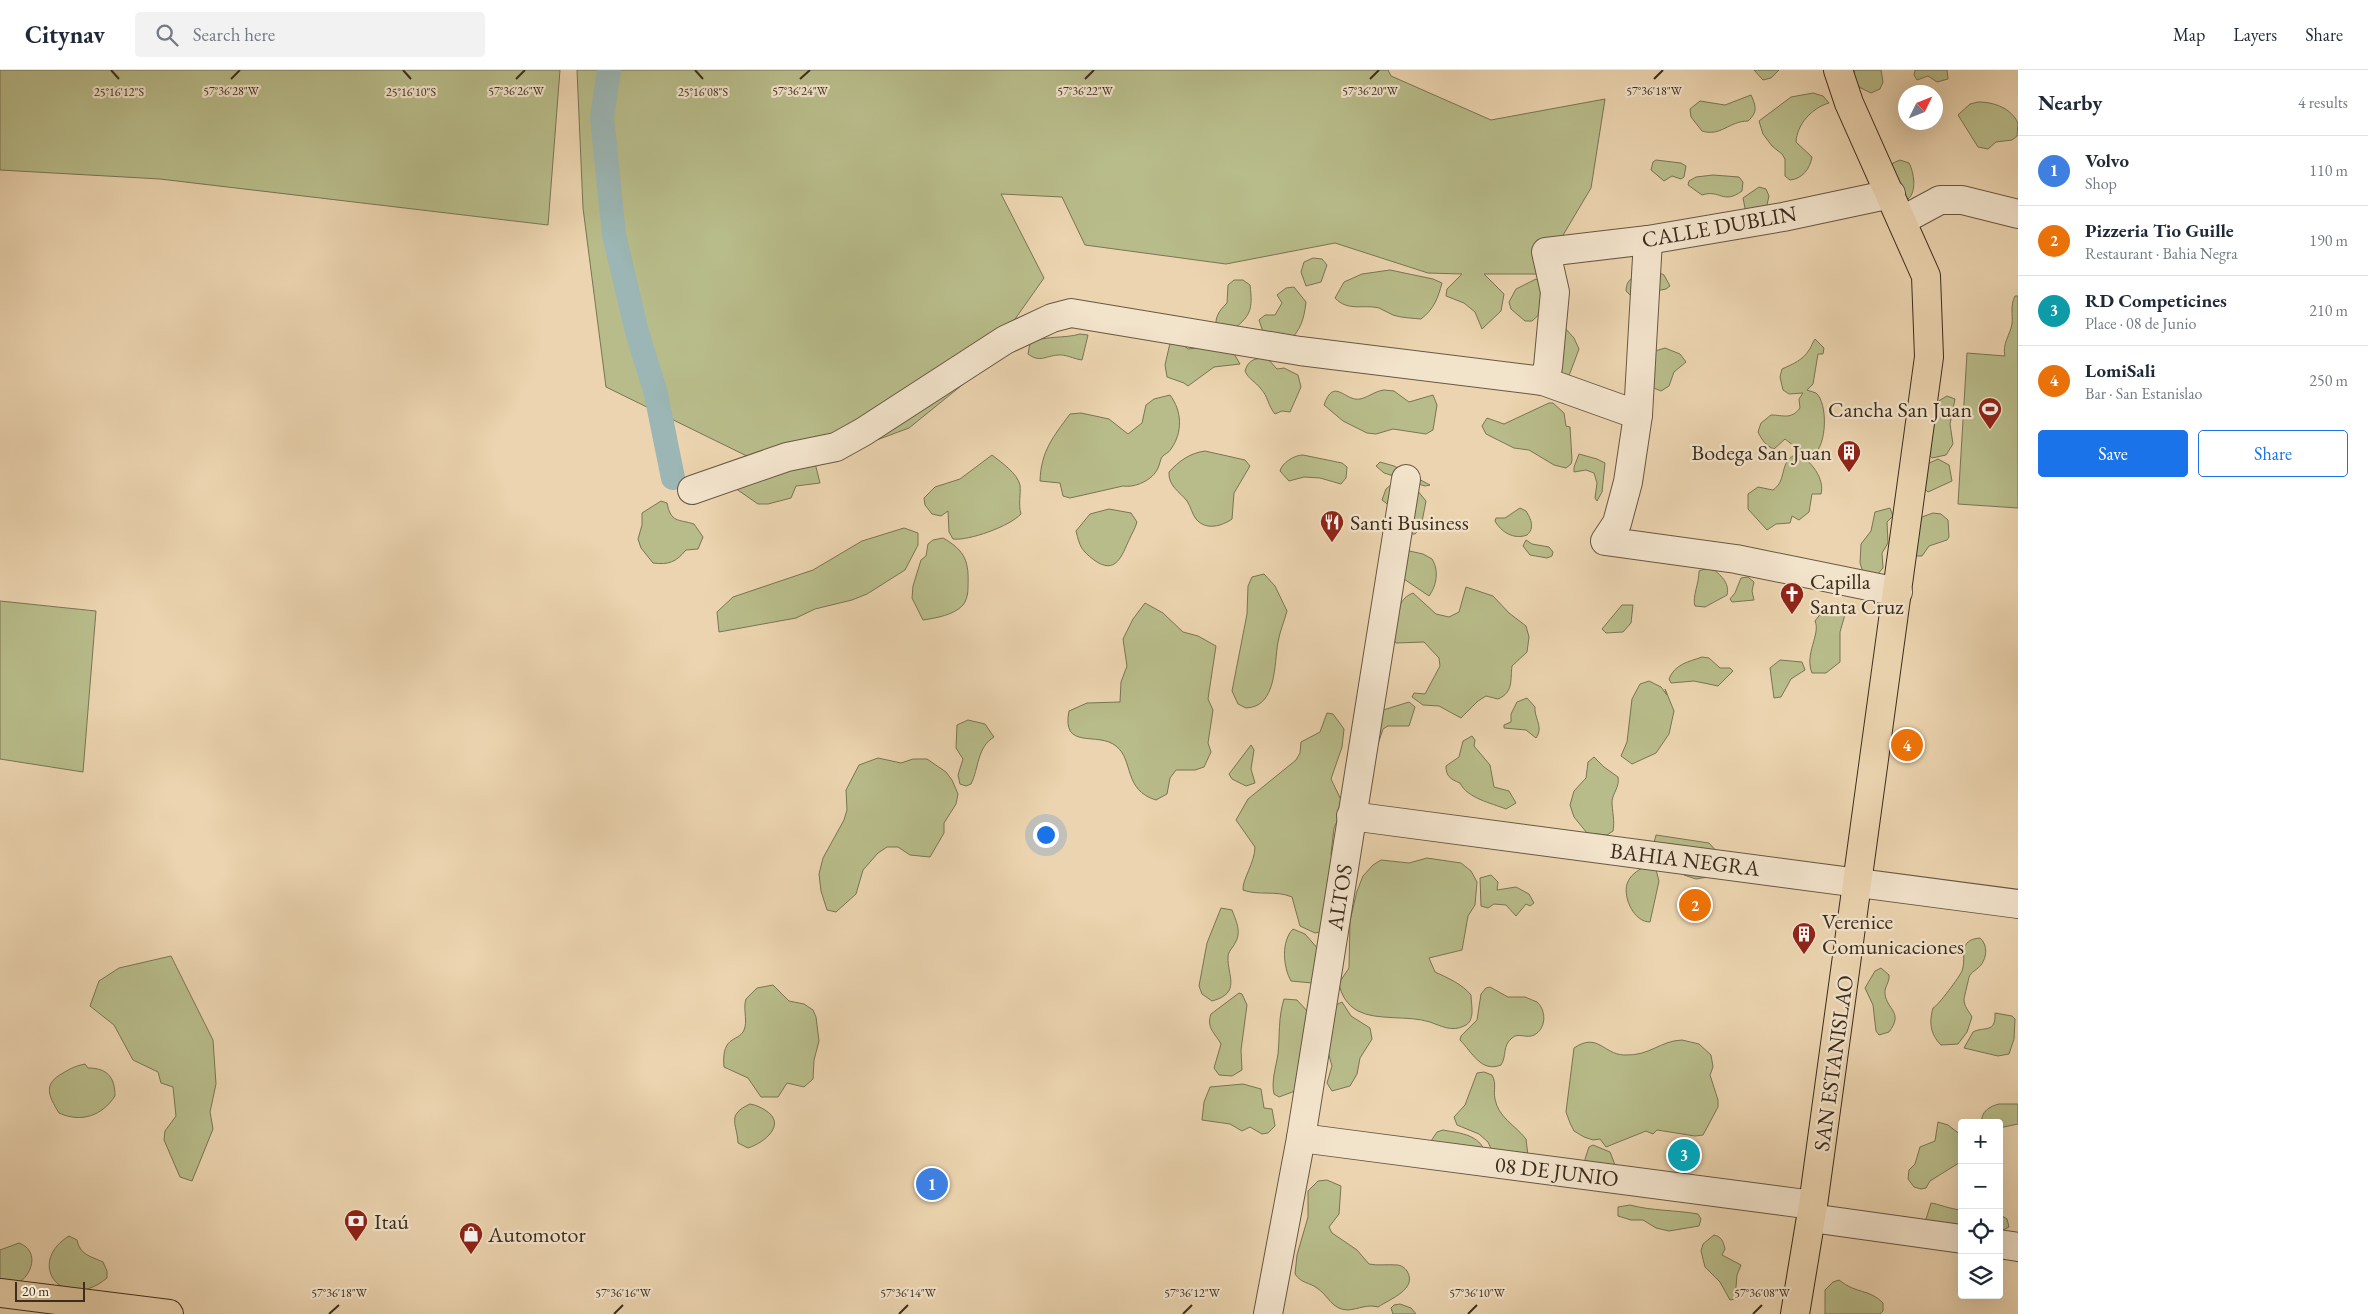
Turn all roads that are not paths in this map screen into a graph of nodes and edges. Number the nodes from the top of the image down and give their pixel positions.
1 (1838, 70) edge
2 (1891, 194) junction
3 (2018, 214) edge
4 (1903, 220) junction
5 (1648, 240) junction
6 (1543, 381) junction
7 (1638, 415) junction
8 (1406, 479) dead end
9 (692, 490) dead end
10 (1898, 592) junction
11 (1351, 816) junction
12 (1858, 882) junction
13 (2018, 904) edge
14 (1301, 1138) junction
15 (1812, 1211) junction
16 (1958, 1238) edge
17 (2003, 1245) edge
18 (2018, 1247) edge
19 (0, 1293) edge
20 (169, 1314) edge
21 (1268, 1314) edge
22 (1795, 1314) edge

1 - 2 main road, SAN ESTANISLAO
2 - 4 main road, SAN ESTANISLAO
2 - 5 street, CALLE DUBLIN
3 - 4 street
4 - 10 main road, SAN ESTANISLAO
5 - 6 street, CALLE DUBLIN
5 - 7 street
6 - 7 street
6 - 9 street
7 - 10 street
8 - 11 street, ALTOS
10 - 12 main road, SAN ESTANISLAO
11 - 12 street, BAHIA NEGRA
11 - 14 street, ALTOS
12 - 13 street, BAHIA NEGRA
12 - 15 main road, SAN ESTANISLAO
14 - 15 street, 08 DE JUNIO
14 - 21 street, ALTOS
15 - 16 street, 08 DE JUNIO
15 - 22 main road, SAN ESTANISLAO
17 - 18 street
19 - 20 main road

